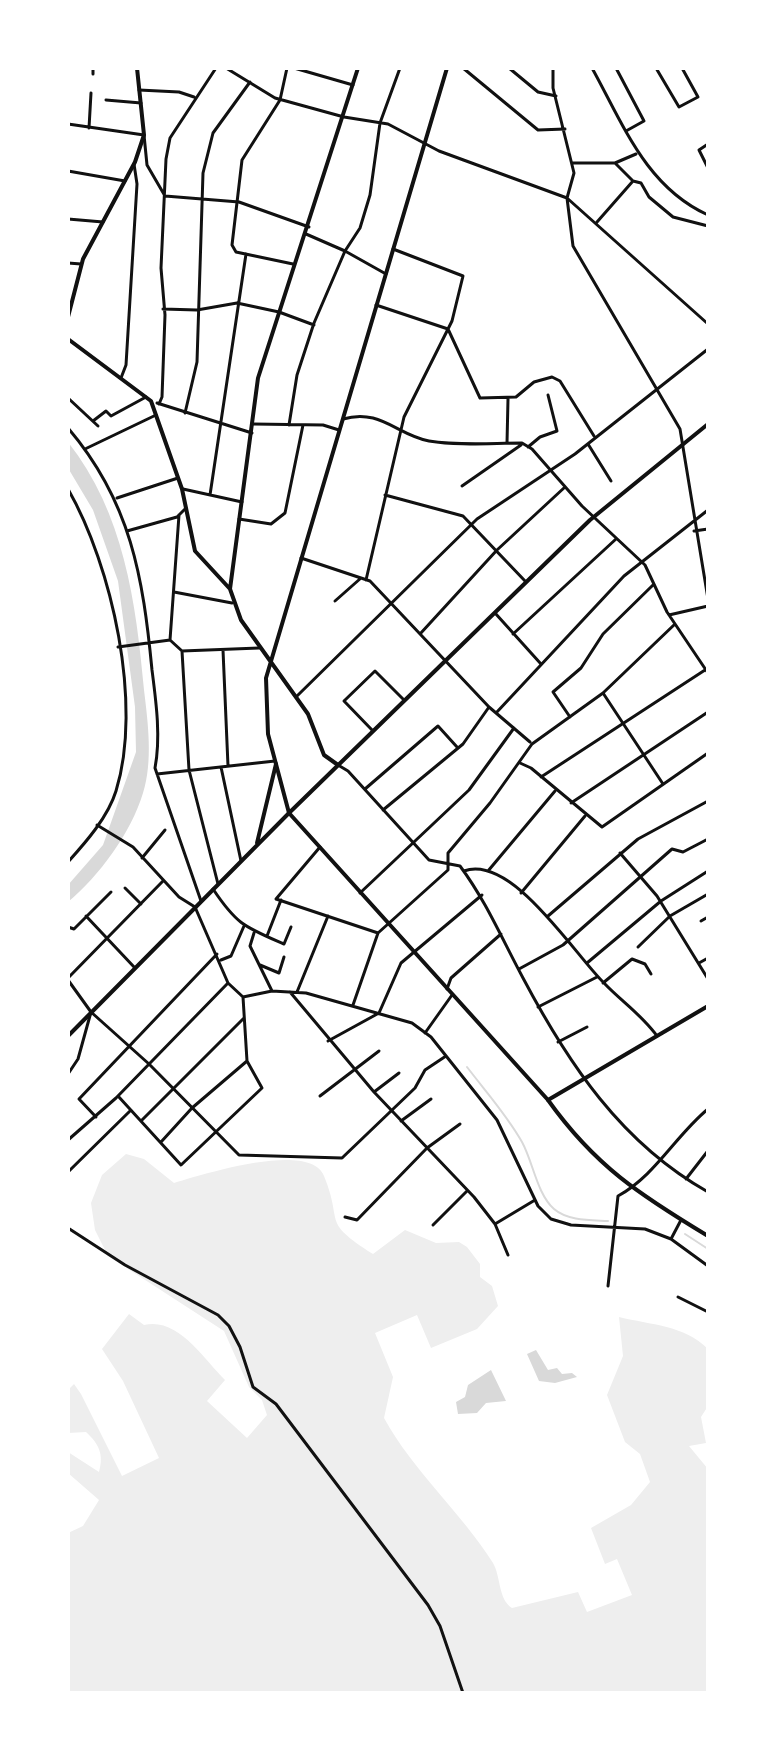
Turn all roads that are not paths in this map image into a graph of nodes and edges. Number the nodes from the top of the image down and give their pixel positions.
1 (93, 68) edge
2 (137, 68) edge
3 (216, 68) edge
4 (226, 68) edge
5 (287, 68) edge
6 (294, 68) edge
7 (318, 68) edge
8 (358, 68) edge
9 (400, 68) edge
10 (447, 68) edge
11 (463, 68) edge
12 (509, 68) edge
13 (603, 68) edge
14 (616, 68) edge
15 (656, 68) edge
16 (682, 68) edge
17 (552, 69) edge
18 (594, 70) edge
19 (93, 74) dead end
20 (317, 75) junction
21 (250, 82) junction
22 (353, 85) junction
23 (139, 90) junction
24 (91, 93) dead end
25 (556, 96) junction
26 (194, 97) junction
27 (106, 100) dead end
28 (280, 100) junction
29 (141, 103) junction
30 (344, 117) junction
31 (380, 123) junction
32 (68, 124) edge
33 (89, 128) junction
34 (565, 129) junction
35 (626, 131) junction
36 (144, 135) junction
37 (424, 143) junction
38 (708, 144) edge
39 (636, 154) junction
40 (572, 163) junction
41 (615, 163) junction
42 (134, 164) junction
43 (708, 168) edge
44 (68, 171) edge
45 (125, 181) junction
46 (633, 181) junction
47 (165, 196) junction
48 (567, 198) junction
49 (201, 199) junction
50 (239, 202) junction
51 (708, 215) edge
52 (68, 219) edge
53 (103, 222) junction
54 (597, 222) junction
55 (708, 226) edge
56 (309, 227) junction
57 (306, 234) junction
58 (393, 249) junction
59 (345, 251) junction
60 (246, 254) junction
61 (68, 263) edge
62 (81, 264) junction
63 (294, 264) junction
64 (386, 274) junction
65 (237, 303) junction
66 (376, 305) junction
67 (163, 309) junction
68 (197, 310) junction
69 (279, 312) junction
70 (68, 317) edge
71 (708, 324) edge
72 (314, 325) junction
73 (448, 329) junction
74 (68, 339) edge
75 (708, 349) edge
76 (121, 378) junction
77 (656, 390) junction
78 (548, 395) dead end
79 (68, 398) edge
80 (508, 398) junction
81 (149, 399) junction
82 (159, 404) junction
83 (185, 413) junction
84 (156, 415) junction
85 (343, 419) junction
86 (93, 421) junction
87 (253, 424) junction
88 (708, 424) edge
89 (219, 425) junction
90 (289, 425) junction
91 (303, 425) junction
92 (98, 426) dead end
93 (401, 427) junction
94 (68, 428) edge
95 (339, 430) junction
96 (252, 433) junction
97 (595, 438) junction
98 (507, 443) junction
99 (522, 443) junction
100 (588, 443) junction
101 (528, 447) junction
102 (680, 447) junction
103 (85, 449) junction
104 (551, 471) junction
105 (178, 478) junction
106 (611, 481) dead end
107 (462, 486) dead end
108 (565, 487) junction
109 (68, 489) edge
110 (182, 489) junction
111 (210, 495) junction
112 (385, 495) junction
113 (116, 499) junction
114 (242, 502) junction
115 (186, 508) junction
116 (708, 510) edge
117 (179, 515) junction
118 (593, 517) junction
119 (239, 519) junction
120 (692, 521) junction
121 (472, 524) junction
122 (708, 529) edge
123 (127, 531) junction
124 (694, 531) junction
125 (616, 539) junction
126 (497, 550) junction
127 (301, 558) junction
128 (708, 561) edge
129 (640, 562) junction
130 (701, 563) junction
131 (361, 578) junction
132 (366, 580) junction
133 (526, 582) junction
134 (654, 584) junction
135 (230, 589) junction
136 (174, 592) junction
137 (708, 599) edge
138 (335, 601) dead end
139 (232, 603) junction
140 (392, 604) junction
141 (708, 606) edge
142 (495, 612) junction
143 (669, 615) junction
144 (675, 624) junction
145 (420, 634) junction
146 (513, 634) junction
147 (170, 640) junction
148 (150, 643) junction
149 (118, 647) junction
150 (259, 648) junction
151 (222, 649) junction
152 (182, 651) junction
153 (445, 661) junction
154 (270, 662) junction
155 (541, 664) junction
156 (707, 672) edge
157 (603, 693) junction
158 (296, 696) junction
159 (404, 700) junction
160 (489, 707) junction
161 (708, 712) edge
162 (496, 713) junction
163 (570, 717) junction
164 (623, 724) junction
165 (514, 728) junction
166 (373, 731) junction
167 (532, 744) junction
168 (458, 747) junction
169 (708, 753) edge
170 (645, 755) junction
171 (276, 762) junction
172 (520, 763) junction
173 (338, 765) junction
174 (221, 766) junction
175 (228, 766) junction
176 (189, 770) junction
177 (157, 774) junction
178 (541, 777) junction
179 (663, 784) junction
180 (365, 789) junction
181 (555, 790) junction
182 (708, 801) edge
183 (571, 803) junction
184 (383, 810) junction
185 (289, 813) junction
186 (586, 815) junction
187 (97, 825) junction
188 (165, 830) dead end
189 (708, 839) edge
190 (412, 841) junction
191 (257, 845) junction
192 (320, 847) junction
193 (620, 853) junction
194 (142, 858) junction
195 (241, 861) junction
196 (447, 861) junction
197 (68, 862) edge
198 (464, 871) junction
199 (488, 871) junction
200 (708, 871) edge
201 (641, 876) junction
202 (163, 881) junction
203 (218, 884) junction
204 (125, 888) dead end
205 (213, 889) junction
206 (111, 892) dead end
207 (360, 893) junction
208 (521, 893) junction
209 (708, 894) edge
210 (482, 895) junction
211 (281, 900) junction
212 (201, 901) junction
213 (661, 901) junction
214 (141, 904) junction
215 (195, 907) junction
216 (86, 916) junction
217 (328, 916) junction
218 (548, 916) junction
219 (670, 916) junction
220 (708, 917) edge
221 (701, 921) dead end
222 (388, 924) junction
223 (244, 926) junction
224 (68, 927) edge
225 (291, 927) dead end
226 (255, 932) junction
227 (378, 933) junction
228 (501, 934) junction
229 (267, 936) junction
230 (107, 938) junction
231 (566, 941) junction
232 (638, 947) dead end
233 (68, 950) edge
234 (415, 953) junction
235 (217, 954) junction
236 (284, 957) dead end
237 (708, 958) edge
238 (68, 961) edge
239 (219, 961) junction
240 (699, 963) junction
241 (586, 964) junction
242 (260, 965) junction
243 (135, 968) junction
244 (519, 969) junction
245 (651, 974) dead end
246 (597, 977) junction
247 (68, 979) edge
248 (708, 979) edge
249 (228, 983) junction
250 (603, 983) junction
251 (447, 989) junction
252 (272, 991) junction
253 (290, 992) junction
254 (297, 992) junction
255 (452, 995) junction
256 (243, 997) junction
257 (353, 1005) junction
258 (708, 1006) edge
259 (538, 1007) junction
260 (91, 1012) junction
261 (379, 1013) junction
262 (244, 1018) junction
263 (587, 1027) dead end
264 (425, 1033) junction
265 (68, 1036) edge
266 (657, 1036) junction
267 (328, 1041) junction
268 (558, 1043) junction
269 (127, 1044) junction
270 (379, 1051) dead end
271 (446, 1056) junction
272 (247, 1061) junction
273 (149, 1064) junction
274 (353, 1069) junction
275 (399, 1073) dead end
276 (68, 1074) edge
277 (583, 1078) junction
278 (172, 1088) junction
279 (374, 1092) junction
280 (118, 1096) junction
281 (320, 1096) dead end
282 (431, 1099) dead end
283 (548, 1100) junction
284 (192, 1108) junction
285 (389, 1109) junction
286 (708, 1109) edge
287 (131, 1110) junction
288 (96, 1117) junction
289 (141, 1121) junction
290 (401, 1121) junction
291 (460, 1124) dead end
292 (214, 1130) junction
293 (68, 1140) edge
294 (161, 1142) junction
295 (427, 1148) junction
296 (707, 1152) edge
297 (660, 1157) junction
298 (68, 1172) edge
299 (686, 1179) junction
300 (631, 1189) junction
301 (468, 1190) junction
302 (708, 1192) edge
303 (535, 1200) junction
304 (345, 1217) dead end
305 (681, 1220) junction
306 (495, 1224) junction
307 (433, 1225) dead end
308 (615, 1227) junction
309 (68, 1228) edge
310 (708, 1236) edge
311 (671, 1239) junction
312 (508, 1255) dead end
313 (708, 1266) edge
314 (608, 1286) dead end
315 (678, 1297) dead end
316 (708, 1312) edge
317 (463, 1693) edge

1 - 19 street
2 - 23 street
3 - 26 street
4 - 21 street
5 - 28 street
6 - 20 street
7 - 20 street
8 - 22 street
9 - 31 street
10 - 37 street
11 - 34 street
12 - 25 street
13 - 18 street
14 - 35 street
15 - 16 street
17 - 25 street
18 - 35 street
20 - 22 street
21 - 28 street
21 - 49 street
22 - 30 street
23 - 26 street
23 - 29 street
24 - 33 street
25 - 34 street
26 - 47 street
27 - 29 street
28 - 30 street
28 - 50 street
29 - 36 street
30 - 31 street
30 - 56 street
31 - 37 street
31 - 59 street
32 - 33 street
33 - 36 street
34 - 40 street
35 - 39 street
36 - 42 street
36 - 47 street
37 - 48 street
37 - 58 street
38 - 43 street
39 - 41 street
39 - 51 street
40 - 41 street
40 - 48 street
41 - 46 street
42 - 45 street
42 - 76 street
44 - 45 street
45 - 53 street
46 - 54 street
46 - 55 street
47 - 49 street
47 - 67 street
48 - 54 street
48 - 77 street
49 - 50 street
49 - 68 street
50 - 56 street
50 - 60 street
52 - 53 street
53 - 62 street
54 - 71 street
56 - 57 street
57 - 59 street
57 - 63 street
58 - 64 street
58 - 73 street
59 - 64 street
59 - 72 street
60 - 63 street
60 - 65 street
61 - 62 street
62 - 70 street
63 - 69 street
64 - 66 street
65 - 68 street
65 - 69 street
65 - 89 street
66 - 73 street
66 - 85 street
67 - 68 street
67 - 82 street
68 - 83 street
69 - 72 street
69 - 87 street
72 - 90 street
73 - 80 street
73 - 93 street
74 - 76 street
75 - 77 street
76 - 81 street
77 - 97 street
77 - 102 street
78 - 101 street
79 - 86 street
80 - 97 street
80 - 98 street
81 - 82 street
81 - 84 street
81 - 86 street
82 - 83 street
83 - 89 street
84 - 103 street
84 - 105 street
85 - 93 street
85 - 95 street
86 - 92 street
87 - 90 street
87 - 96 street
88 - 102 street
89 - 96 street
89 - 111 street
90 - 91 street
91 - 95 street
91 - 119 street
93 - 98 street
93 - 112 street
94 - 103 street
95 - 127 street
96 - 114 street
97 - 100 street
98 - 99 street
99 - 101 street
99 - 107 street
100 - 104 street
100 - 106 street
101 - 104 street
102 - 118 street
102 - 120 street
103 - 113 street
104 - 108 street
104 - 121 street
105 - 110 street
105 - 113 street
108 - 118 street
108 - 126 street
109 - 149 street
110 - 111 street
110 - 115 street
111 - 114 street
112 - 121 street
112 - 132 street
113 - 123 street
114 - 119 street
115 - 117 street
115 - 135 street
116 - 120 street
117 - 123 street
117 - 136 street
118 - 125 street
118 - 133 street
119 - 135 street
120 - 124 street
120 - 129 street
121 - 126 street
121 - 140 street
122 - 124 street
123 - 148 street
124 - 130 street
125 - 129 street
125 - 146 street
126 - 133 street
126 - 145 street
127 - 131 street
127 - 154 street
128 - 130 street
129 - 134 street
129 - 155 street
130 - 137 street
131 - 132 street
131 - 138 street
132 - 140 street
133 - 142 street
134 - 143 street
134 - 163 street
135 - 139 street
136 - 139 street
136 - 147 street
139 - 150 street
140 - 145 street
140 - 158 street
141 - 143 street
142 - 146 street
142 - 153 street
143 - 144 street
144 - 156 street
144 - 157 street
145 - 153 street
146 - 155 street
147 - 148 street
147 - 152 street
148 - 149 street
148 - 177 street
149 - 187 street
150 - 151 street
150 - 154 street
151 - 152 street
151 - 175 street
152 - 176 street
153 - 159 street
153 - 160 street
154 - 158 street
154 - 171 street
155 - 162 street
156 - 164 street
157 - 163 street
157 - 164 street
158 - 173 street
159 - 166 street
159 - 166 street
160 - 162 street
160 - 168 street
161 - 170 street
162 - 165 street
163 - 167 street
164 - 170 street
164 - 178 street
165 - 167 street
165 - 190 street
166 - 173 street
167 - 172 street
168 - 180 street
168 - 184 street
169 - 179 street
170 - 179 street
170 - 183 street
171 - 175 street
171 - 185 street
171 - 191 street
172 - 178 street
172 - 196 street
173 - 180 street
173 - 185 street
174 - 175 street
174 - 176 street
174 - 195 street
176 - 177 street
176 - 203 street
177 - 212 street
178 - 181 street
179 - 186 street
180 - 184 street
181 - 183 street
181 - 199 street
182 - 193 street
183 - 186 street
184 - 190 street
185 - 191 street
185 - 192 street
186 - 208 street
187 - 194 street
187 - 197 street
188 - 194 street
189 - 201 street
190 - 196 street
190 - 207 street
191 - 195 street
192 - 207 street
192 - 211 street
193 - 201 street
193 - 218 street
194 - 202 street
195 - 203 street
196 - 198 street
196 - 222 street
198 - 199 street
198 - 210 street
199 - 208 street
200 - 213 street
201 - 213 street
201 - 231 street
202 - 214 street
202 - 215 street
203 - 205 street
204 - 214 street
205 - 212 street
205 - 223 street
206 - 216 street
207 - 222 street
208 - 218 street
209 - 219 street
210 - 228 street
210 - 234 street
211 - 217 street
211 - 229 street
212 - 215 street
213 - 219 street
213 - 241 street
214 - 230 street
215 - 235 street
215 - 243 street
216 - 224 street
216 - 230 street
217 - 227 street
217 - 254 street
218 - 231 street
219 - 232 street
219 - 240 street
220 - 221 street
222 - 227 street
222 - 234 street
223 - 226 street
223 - 239 street
225 - 229 street
226 - 229 street
226 - 242 street
227 - 257 street
228 - 244 street
228 - 251 street
230 - 243 street
230 - 247 street
231 - 241 street
231 - 244 street
233 - 238 street
234 - 251 street
234 - 261 street
235 - 239 street
235 - 269 street
236 - 242 street
237 - 240 street
239 - 249 street
240 - 248 street
241 - 246 street
242 - 252 street
243 - 260 street
244 - 259 street
245 - 250 street
246 - 250 street
246 - 259 street
247 - 260 street
249 - 256 street
249 - 273 street
250 - 266 street
251 - 255 street
252 - 253 street
252 - 256 street
253 - 254 street
253 - 267 street
254 - 257 street
255 - 264 street
255 - 283 street
256 - 262 street
257 - 261 street
258 - 266 street
259 - 268 street
260 - 265 street
260 - 269 street
260 - 276 street
261 - 264 street
261 - 267 street
262 - 272 street
262 - 278 street
263 - 268 street
264 - 271 street
266 - 277 street
267 - 274 street
268 - 277 street
269 - 273 street
269 - 288 street
270 - 274 street
271 - 285 street
271 - 303 street
272 - 284 street
272 - 292 street
273 - 278 street
273 - 280 street
274 - 279 street
274 - 281 street
275 - 279 street
277 - 283 street
277 - 297 street
278 - 284 street
278 - 289 street
279 - 285 street
280 - 287 street
280 - 288 street
282 - 290 street
283 - 300 street
284 - 292 street
284 - 294 street
285 - 290 street
285 - 292 street
286 - 297 street
287 - 289 street
287 - 298 street
288 - 293 street
289 - 294 street
290 - 295 street
291 - 295 street
292 - 294 street
295 - 301 street
295 - 304 street
296 - 299 street
297 - 299 street
297 - 300 street
299 - 302 street
300 - 305 street
300 - 308 street
301 - 306 street
301 - 307 street
303 - 306 street
303 - 308 street
305 - 310 street
305 - 311 street
306 - 312 street
308 - 311 street
308 - 314 street
309 - 317 street
311 - 313 street
315 - 316 street

